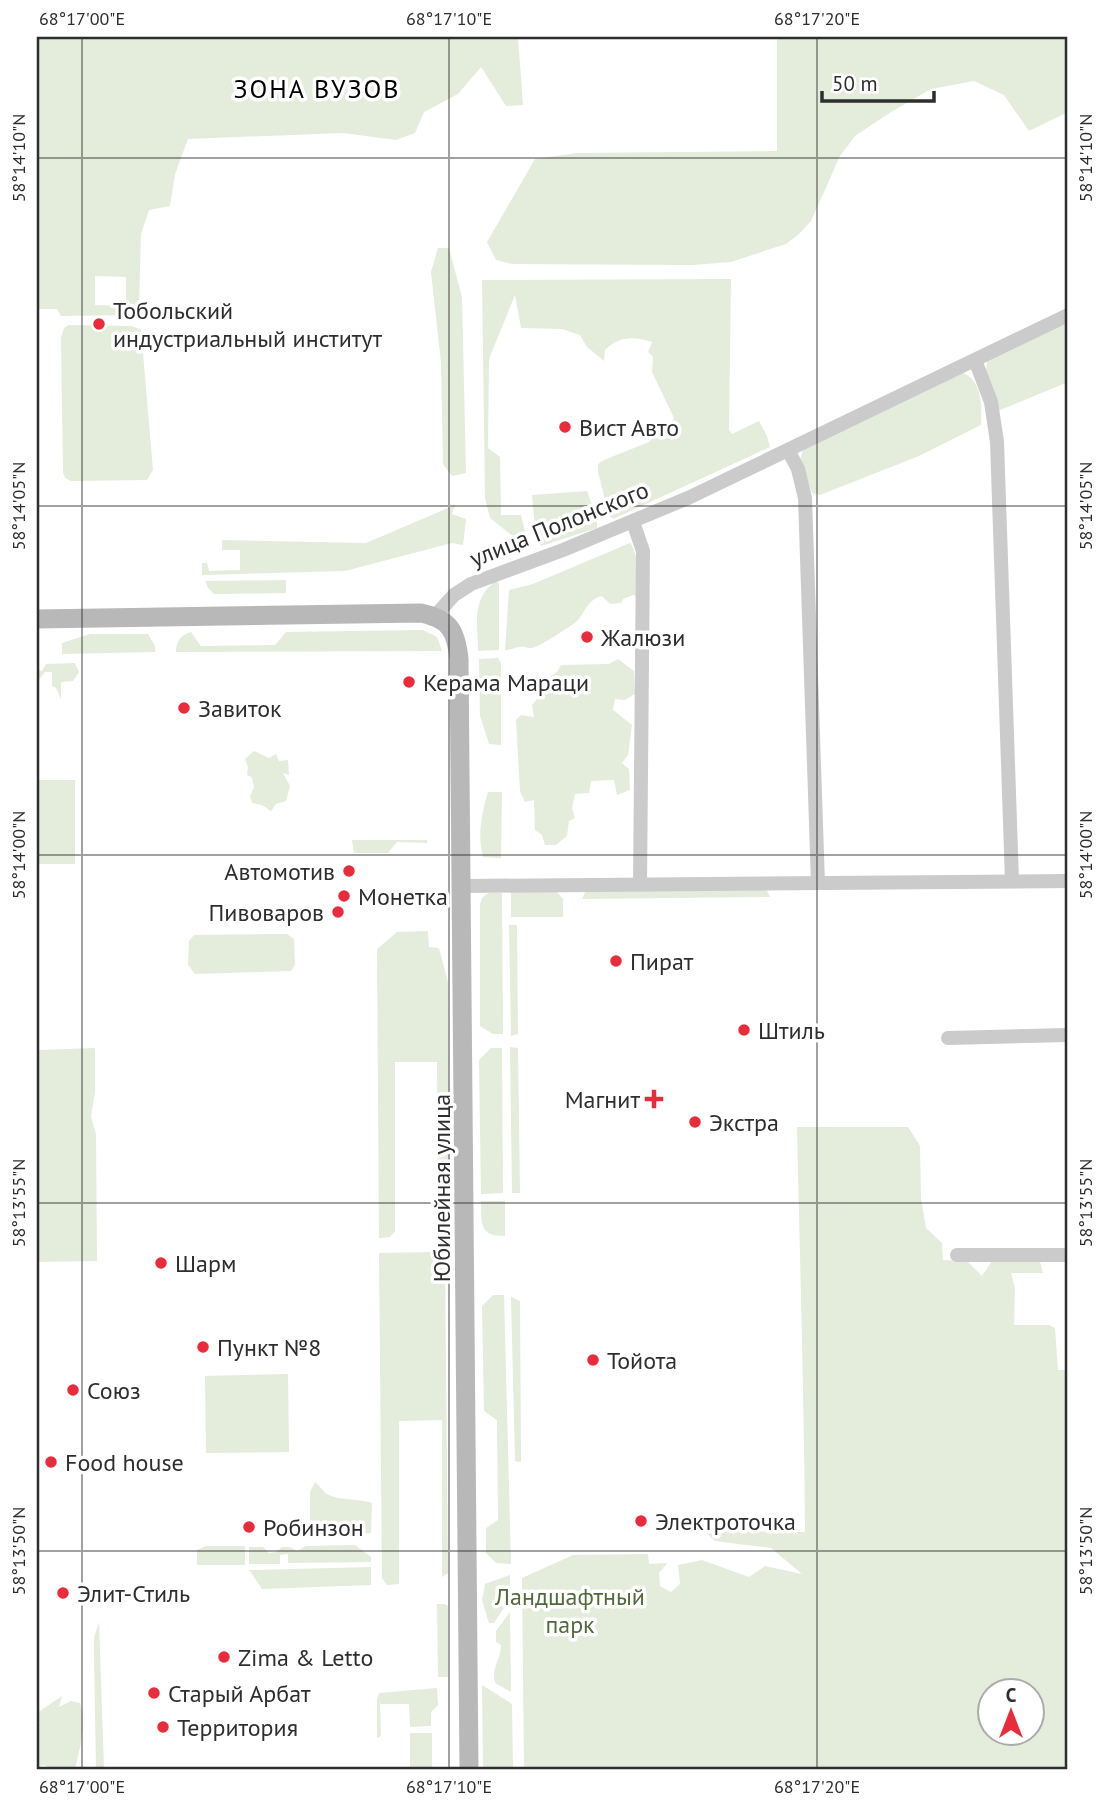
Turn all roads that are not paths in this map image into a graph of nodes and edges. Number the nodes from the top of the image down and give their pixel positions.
1 (1068, 315) edge
2 (975, 359) junction
3 (788, 450) junction
4 (633, 522) junction
5 (435, 616) junction
6 (37, 619) edge
7 (1013, 881) junction
8 (1068, 881) edge
9 (818, 883) junction
10 (640, 885) junction
11 (463, 886) junction
12 (1068, 1035) edge
13 (948, 1038) dead end
14 (957, 1255) dead end
15 (1068, 1255) edge
16 (469, 1769) edge

1 - 2 street, улица Полонского
2 - 3 street, улица Полонского
2 - 7 street
3 - 4 street, улица Полонского
3 - 9 street
4 - 5 street, улица Полонского
4 - 10 street
5 - 6 main road
5 - 11 main road, Юбилейная улица
7 - 8 street
7 - 9 street
9 - 10 street
10 - 11 street
11 - 16 main road, Юбилейная улица
12 - 13 street
14 - 15 street

